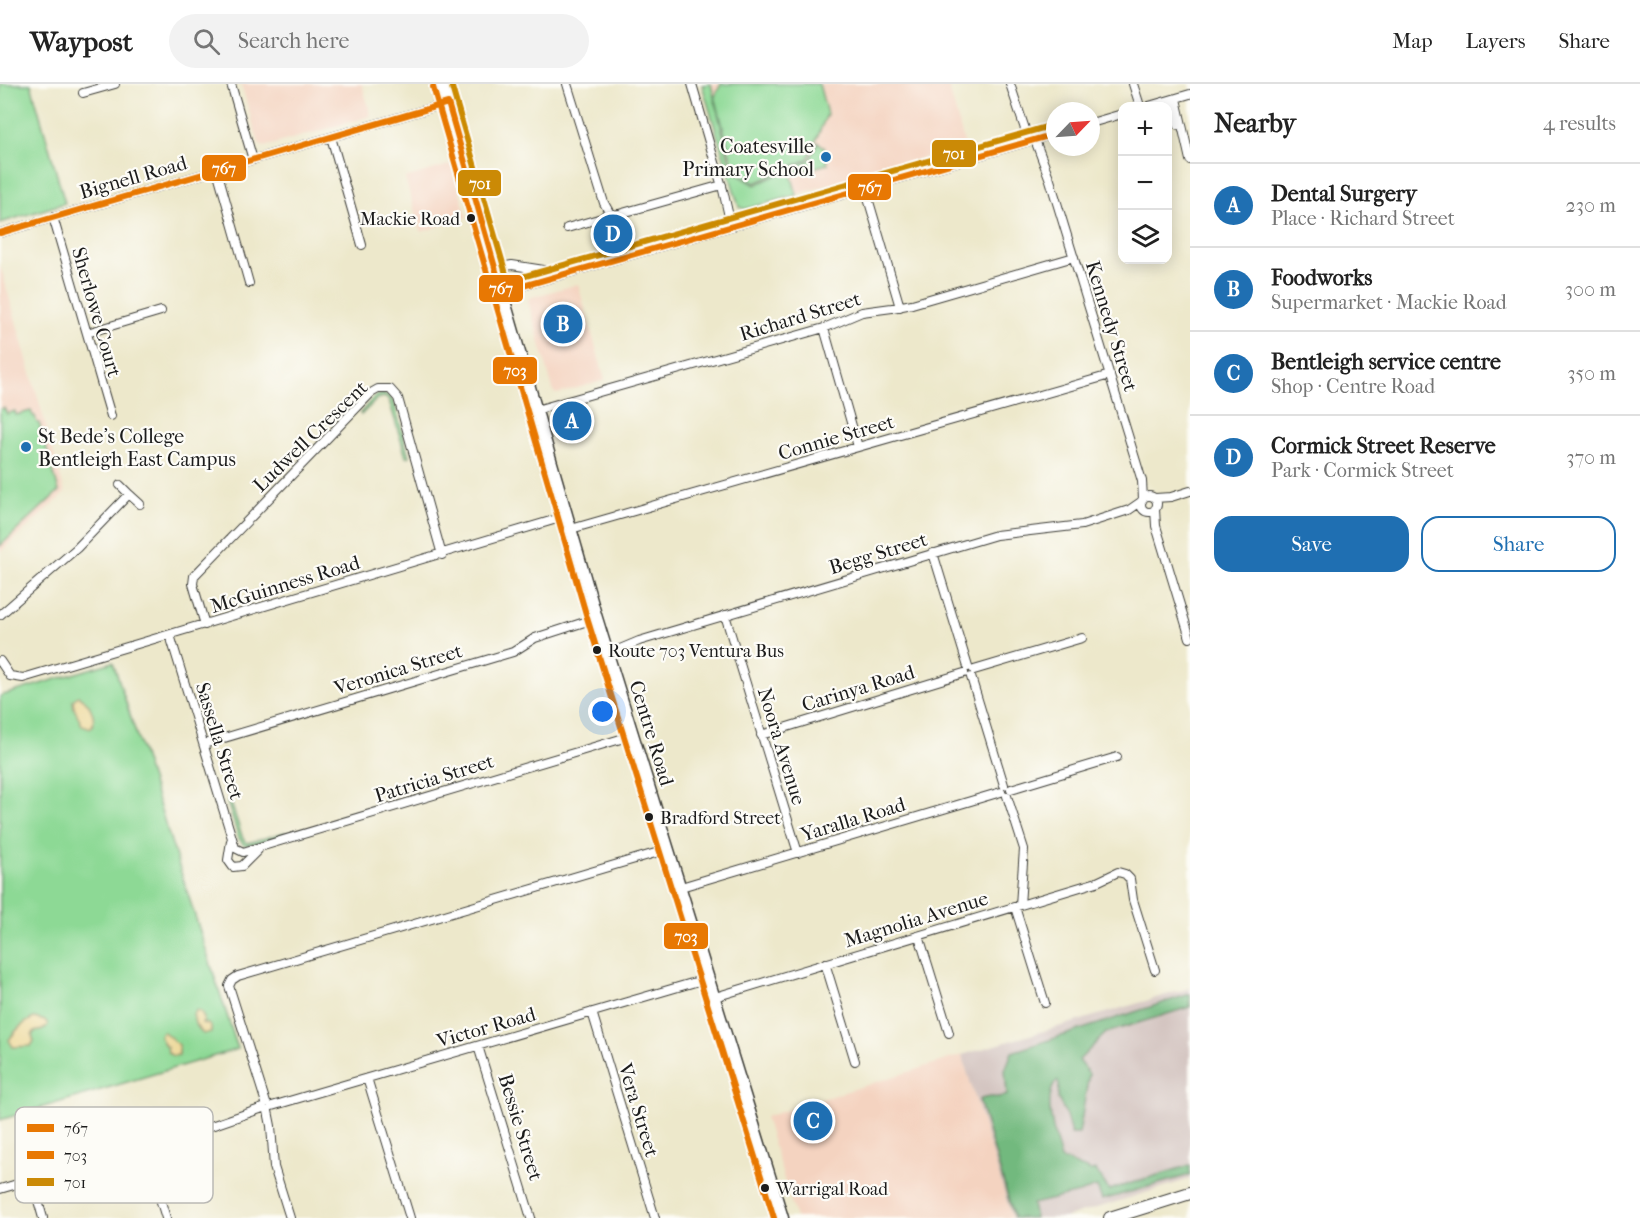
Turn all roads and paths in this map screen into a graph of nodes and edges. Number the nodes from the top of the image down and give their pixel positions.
1 (115, 84) edge
2 (231, 84) edge
3 (442, 84) edge
4 (567, 84) edge
5 (692, 84) edge
6 (1010, 84) edge
7 (1133, 84) edge
8 (83, 93) dead end
9 (1190, 94) edge
10 (1172, 100) junction
11 (1139, 102) edge
12 (1164, 102) edge
13 (448, 103) junction
14 (1118, 115) edge
15 (1100, 120) edge
16 (1046, 136) edge
17 (331, 137) junction
18 (1032, 140) junction
19 (253, 160) junction
20 (1190, 160) edge
21 (217, 170) junction
22 (723, 187) junction
23 (865, 188) junction
24 (609, 212) junction
25 (52, 217) junction
26 (734, 226) junction
27 (567, 228) dead end
28 (0, 233) edge
29 (362, 245) dead end
30 (1074, 257) junction
31 (495, 268) junction
32 (568, 273) junction
33 (249, 283) dead end
34 (502, 292) junction
35 (900, 307) junction
36 (161, 311) dead end
37 (824, 328) junction
38 (87, 333) junction
39 (1110, 375) junction
40 (536, 410) junction
41 (111, 416) dead end
42 (858, 447) junction
43 (120, 485) dead end
44 (1190, 491) edge
45 (129, 494) junction
46 (140, 504) dead end
47 (1149, 504) junction
48 (567, 516) junction
49 (571, 530) junction
50 (933, 553) junction
51 (442, 555) junction
52 (0, 615) edge
53 (725, 615) junction
54 (597, 618) junction
55 (205, 625) junction
56 (170, 635) junction
57 (1082, 638) dead end
58 (1190, 638) edge
59 (607, 651) junction
60 (0, 661) edge
61 (969, 672) junction
62 (634, 735) junction
63 (761, 735) junction
64 (204, 744) junction
65 (1117, 756) dead end
66 (1006, 790) junction
67 (232, 837) junction
68 (259, 848) junction
69 (669, 849) junction
70 (243, 852) joint
71 (798, 853) junction
72 (681, 887) junction
73 (1017, 906) junction
74 (918, 936) junction
75 (825, 963) junction
76 (1155, 970) dead end
77 (709, 978) junction
78 (715, 997) junction
79 (1045, 1004) dead end
80 (592, 1012) junction
81 (949, 1033) dead end
82 (478, 1046) junction
83 (855, 1061) dead end
84 (367, 1078) junction
85 (267, 1107) junction
86 (213, 1126) edge
87 (15, 1185) edge
88 (0, 1189) edge
89 (1190, 1193) edge
90 (39, 1203) edge
91 (161, 1203) edge
92 (44, 1218) edge
93 (166, 1218) edge
94 (290, 1218) edge
95 (410, 1218) edge
96 (531, 1218) edge
97 (655, 1218) edge
98 (783, 1218) edge
99 (1110, 1218) edge

1 - 8 street
2 - 19 street
3 - 13 main road, Centre Road
4 - 24 street
5 - 22 street
6 - 18 street, Kennedy Street
7 - 11 street
9 - 10 street
10 - 12 street
10 - 20 street
13 - 17 street, Bignell Road
13 - 31 main road, Centre Road
14 - 15 street
16 - 18 street
17 - 19 street, Bignell Road
17 - 29 street
18 - 23 street
18 - 30 street, Kennedy Street
19 - 21 street, Bignell Road
21 - 25 street, Bignell Road
21 - 33 street
22 - 24 street
22 - 26 street
23 - 26 street
23 - 35 street
24 - 27 street
25 - 28 street, Bignell Road
25 - 38 street, Sherlowe Court
26 - 32 street
30 - 35 street, Richard Street
30 - 39 street, Kennedy Street
31 - 32 street
31 - 34 main road, Centre Road
32 - 34 street
34 - 40 main road, Centre Road
35 - 37 street, Richard Street
36 - 38 street
37 - 40 street, Richard Street
37 - 42 street
38 - 41 street, Sherlowe Court
39 - 42 street, Connie Street
39 - 47 street, Kennedy Street
40 - 48 main road, Centre Road
42 - 49 street, Connie Street
43 - 45 street
44 - 47 street, Begg Street
45 - 46 street
45 - 52 street
47 - 50 street, Begg Street
47 - 58 street, Kennedy Street
48 - 49 main road, Centre Road
48 - 51 street, McGuinness Road
49 - 54 main road, Centre Road
50 - 53 street, Begg Street
50 - 61 street
51 - 55 street, McGuinness Road
51 - 55 street, Ludwell Crescent
53 - 59 street, Begg Street
53 - 63 street, Noora Avenue
54 - 59 main road, Centre Road
54 - 64 street, Veronica Street
55 - 56 street, McGuinness Road
56 - 60 street, McGuinness Road
56 - 64 street, Sassella Street
57 - 61 street, Carinya Road
59 - 62 main road, Centre Road
61 - 63 street, Carinya Road
61 - 66 street
62 - 68 street, Patricia Street
62 - 69 main road, Centre Road
63 - 71 street, Noora Avenue
64 - 67 street, Sassella Street
65 - 66 street, Yaralla Road
66 - 71 street, Yaralla Road
66 - 73 street
67 - 68 street
67 - 70 street, Sassella Street
68 - 70 street, Patricia Street
69 - 72 main road, Centre Road
69 - 85 street
71 - 72 street, Yaralla Road
72 - 77 main road, Centre Road
73 - 74 street, Magnolia Avenue
73 - 76 street, Magnolia Avenue
73 - 79 street
74 - 75 street, Magnolia Avenue
74 - 81 street
75 - 78 street, Magnolia Avenue
75 - 83 street
77 - 78 main road, Centre Road
77 - 80 street, Victor Road
78 - 98 main road, Centre Road
80 - 82 street, Victor Road
80 - 97 street, Vera Street
82 - 84 street, Victor Road
82 - 96 street, Bessie Street
84 - 85 street, Victor Road
84 - 95 street
85 - 86 street, Victor Road
85 - 94 street
87 - 88 street, Victor Road
89 - 99 highway
90 - 92 street
91 - 93 street

